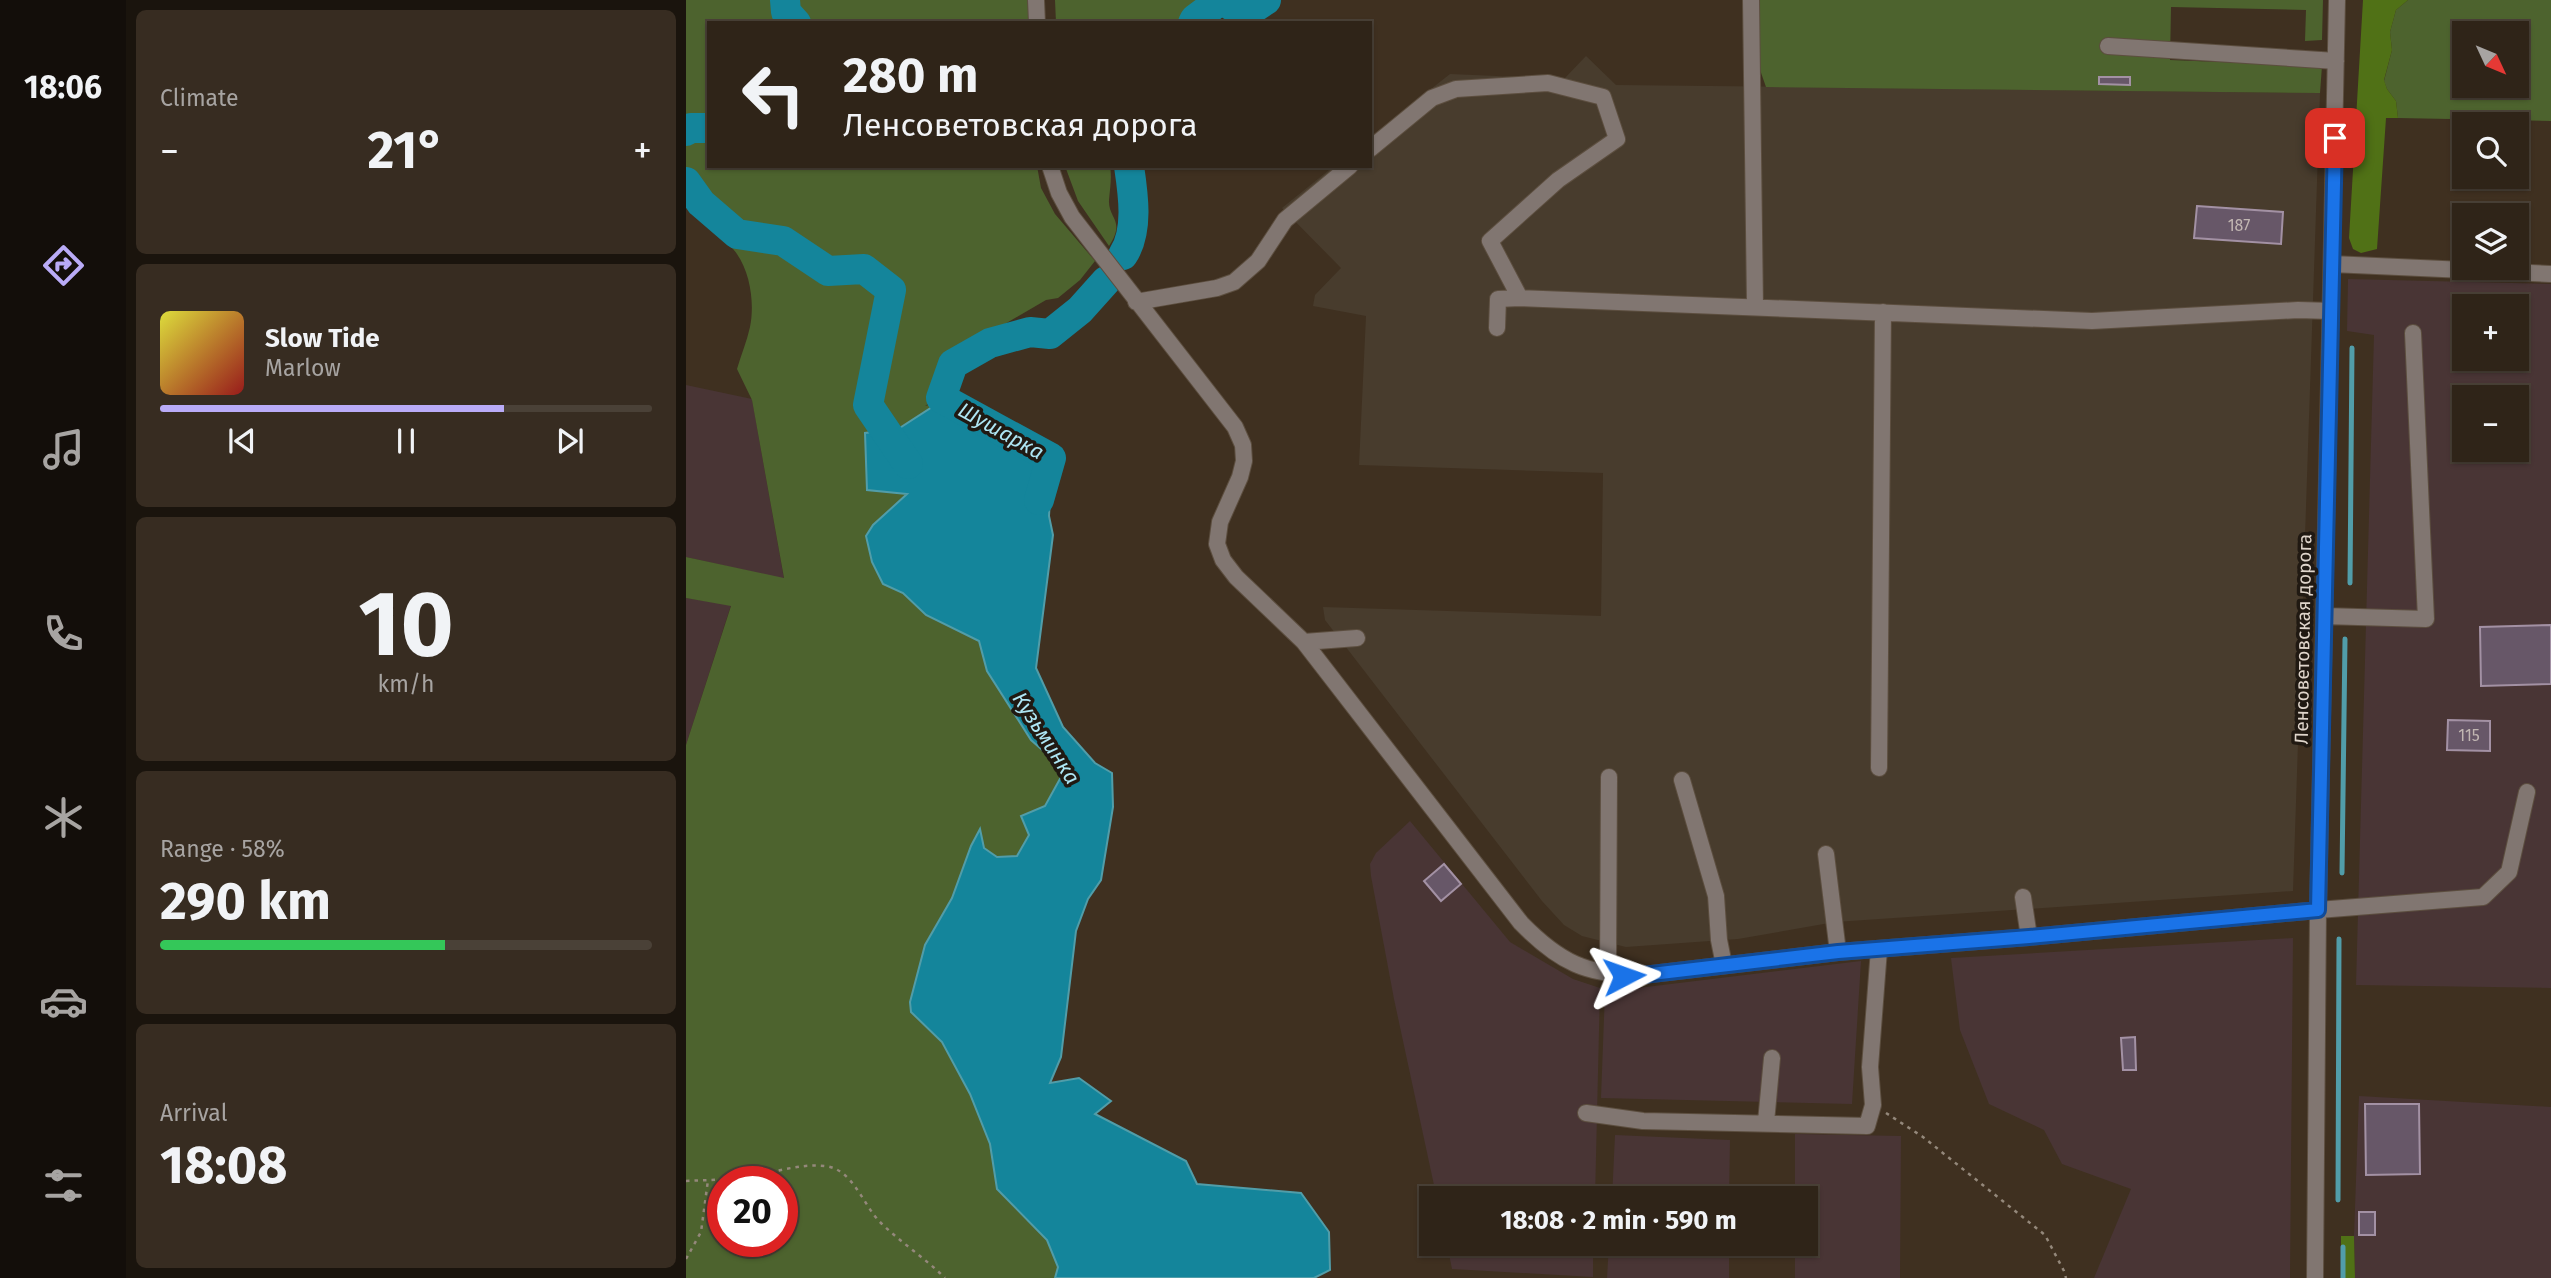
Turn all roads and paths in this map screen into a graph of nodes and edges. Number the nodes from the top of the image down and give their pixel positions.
1 (1036, 0) edge
2 (1751, 0) edge
3 (2337, 0) edge
4 (1037, 21) edge
5 (2108, 46) dead end
6 (2336, 61) junction
7 (1372, 147) edge
8 (1051, 168) edge
9 (1348, 168) edge
10 (2332, 264) junction
11 (2551, 274) edge
12 (1520, 298) junction
13 (1136, 302) junction
14 (1755, 307) junction
15 (2331, 311) junction
16 (1883, 312) junction
17 (1497, 328) dead end
18 (2413, 333) dead end
19 (2324, 616) junction
20 (1357, 638) dead end
21 (1304, 642) junction
22 (1879, 768) dead end
23 (1609, 777) dead end
24 (1682, 780) dead end
25 (2527, 792) dead end
26 (1826, 854) dead end
27 (2023, 897) dead end
28 (2318, 910) junction
29 (2029, 937) junction
30 (1879, 949) junction
31 (1838, 952) junction
32 (1724, 965) junction
33 (1608, 973) junction
34 (1772, 1058) dead end
35 (1872, 1105) junction
36 (1586, 1113) dead end
37 (1766, 1122) junction
38 (798, 1168) edge
39 (707, 1180) edge
40 (686, 1181) edge
41 (707, 1187) edge
42 (686, 1259) edge
43 (945, 1278) edge
44 (2066, 1278) edge
45 (2315, 1278) edge

1 - 4 street
2 - 14 street
3 - 6 street, Ленсоветовская дорога
5 - 6 street
6 - 10 street, Ленсоветовская дорога
7 - 12 street
8 - 13 street
9 - 13 street
10 - 11 street
10 - 15 street, Ленсоветовская дорога
12 - 14 street
12 - 17 street
13 - 21 street
14 - 16 street
15 - 16 street
15 - 19 street, Ленсоветовская дорога
16 - 22 street
18 - 19 street
19 - 28 street, Ленсоветовская дорога
20 - 21 street
21 - 33 street
23 - 33 street
24 - 32 street
25 - 28 street
26 - 31 street
27 - 29 street
28 - 29 street
28 - 45 street, Ленсоветовская дорога
29 - 30 street
30 - 31 street
30 - 35 street
31 - 32 street
32 - 33 street
34 - 37 street
35 - 37 street
35 - 44 path
36 - 37 street
38 - 43 path
39 - 40 path
41 - 42 path

